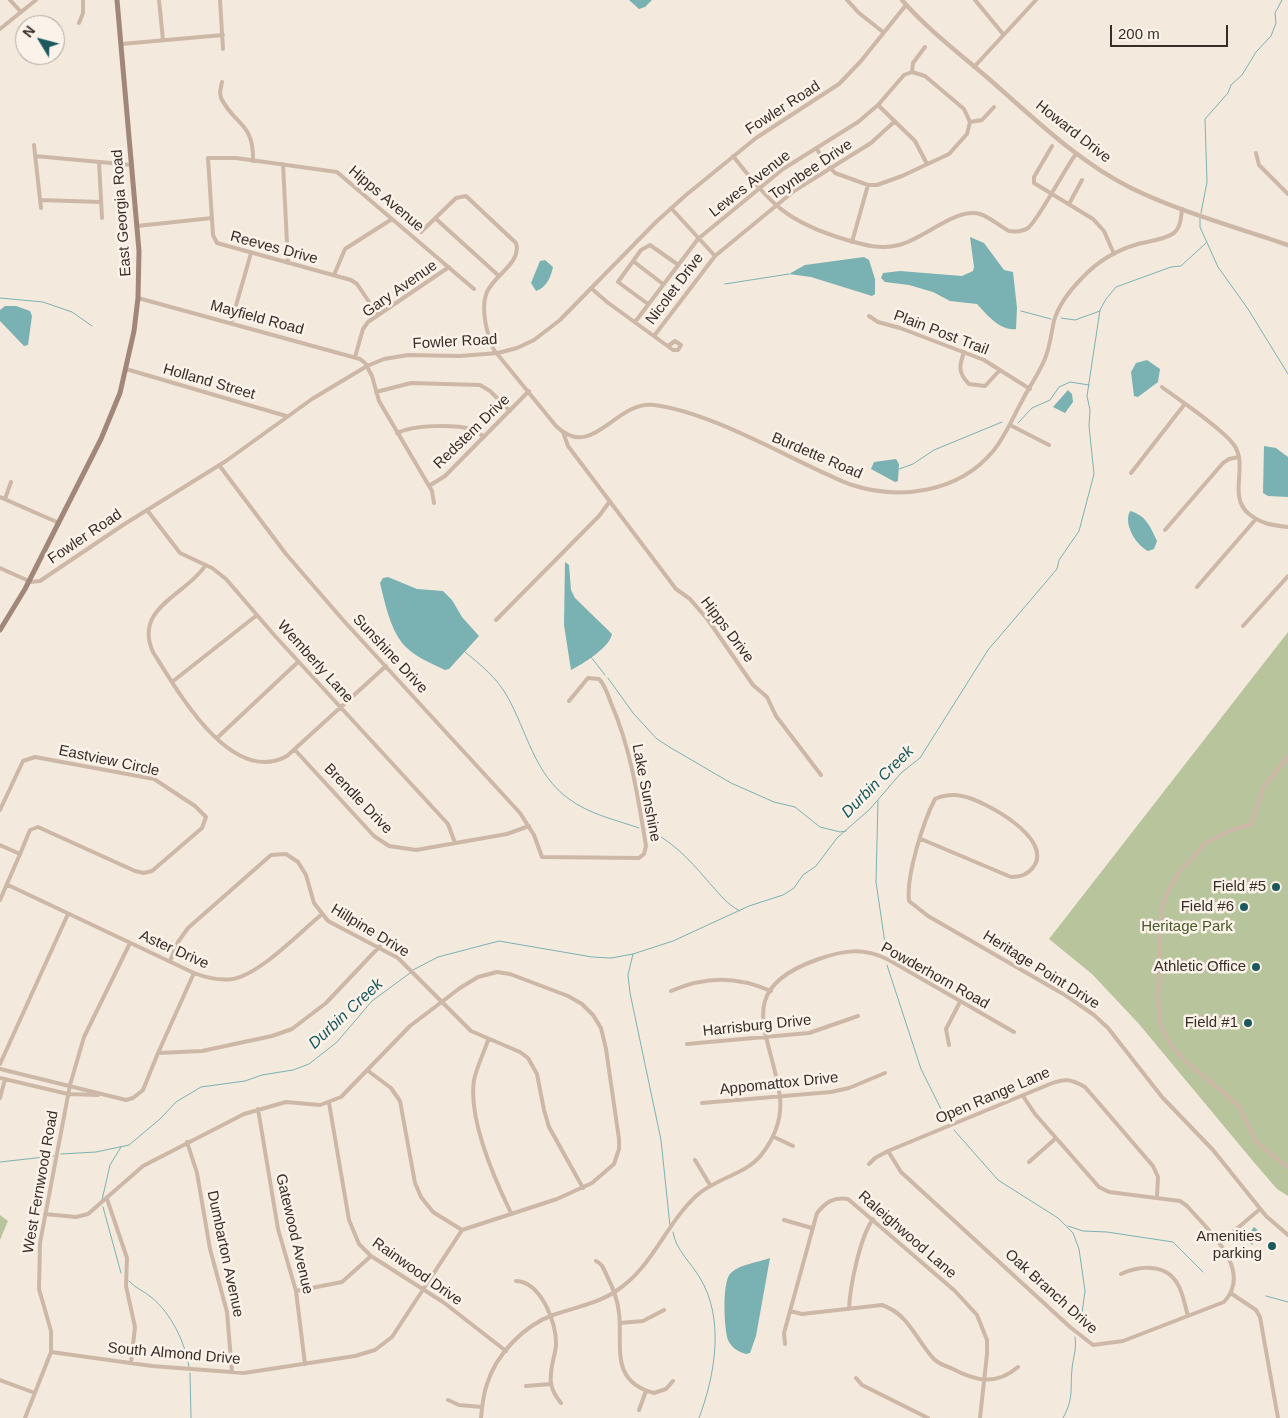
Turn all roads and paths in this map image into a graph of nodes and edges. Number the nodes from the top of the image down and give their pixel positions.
1 (10, 0) edge
2 (36, 0) edge
3 (82, 0) edge
4 (117, 0) edge
5 (159, 0) edge
6 (220, 0) edge
7 (848, 0) edge
8 (902, 0) edge
9 (975, 0) edge
10 (1036, 0) edge
11 (906, 5) junction
12 (21, 12) junction
13 (79, 23) dead end
14 (0, 29) edge
15 (883, 32) junction
16 (1003, 34) junction
17 (223, 35) junction
18 (163, 40) junction
19 (121, 44) junction
20 (925, 47) dead end
21 (223, 49) dead end
22 (974, 67) junction
23 (912, 72) junction
24 (222, 82) dead end
25 (878, 105) junction
26 (994, 107) dead end
27 (895, 121) junction
28 (970, 122) junction
29 (34, 146) dead end
30 (1052, 146) dead end
31 (817, 149) junction
32 (1256, 153) dead end
33 (1076, 154) junction
34 (35, 156) junction
35 (733, 156) junction
36 (253, 161) junction
37 (99, 162) junction
38 (282, 164) junction
39 (927, 164) junction
40 (132, 165) junction
41 (830, 169) junction
42 (1082, 180) dead end
43 (868, 185) junction
44 (759, 189) junction
45 (1051, 193) junction
46 (1288, 194) edge
47 (40, 200) junction
48 (101, 202) junction
49 (1069, 204) junction
50 (776, 206) junction
51 (41, 208) dead end
52 (671, 208) junction
53 (1182, 208) junction
54 (102, 218) dead end
55 (212, 218) junction
56 (435, 218) junction
57 (392, 219) junction
58 (137, 226) junction
59 (421, 232) dead end
60 (698, 238) junction
61 (852, 242) junction
62 (1288, 245) edge
63 (251, 253) junction
64 (1114, 254) junction
65 (715, 256) junction
66 (633, 261) junction
67 (288, 263) junction
68 (677, 264) junction
69 (449, 267) junction
70 (334, 275) junction
71 (499, 276) junction
72 (663, 284) junction
73 (474, 288) dead end
74 (592, 288) junction
75 (138, 298) junction
76 (648, 304) junction
77 (378, 315) junction
78 (869, 316) dead end
79 (635, 322) junction
80 (231, 323) junction
81 (654, 336) junction
82 (668, 346) dead end
83 (964, 352) junction
84 (498, 353) junction
85 (355, 358) junction
86 (368, 366) junction
87 (126, 369) junction
88 (1000, 370) junction
89 (1162, 387) dead end
90 (1030, 389) junction
91 (529, 391) junction
92 (376, 392) junction
93 (1184, 404) junction
94 (510, 411) junction
95 (286, 416) junction
96 (1010, 425) junction
97 (563, 432) junction
98 (397, 433) junction
99 (484, 437) junction
100 (1049, 445) dead end
101 (1239, 457) junction
102 (220, 466) junction
103 (1131, 473) dead end
104 (11, 482) dead end
105 (428, 486) junction
106 (0, 497) edge
107 (5, 499) junction
108 (610, 501) junction
109 (434, 503) dead end
110 (147, 510) junction
111 (1256, 519) junction
112 (59, 523) junction
113 (1288, 527) edge
114 (1165, 530) dead end
115 (205, 566) junction
116 (0, 568) edge
117 (1288, 576) edge
118 (29, 581) junction
119 (1197, 587) dead end
120 (257, 615) junction
121 (496, 620) dead end
122 (1243, 626) dead end
123 (0, 630) edge
124 (298, 662) junction
125 (386, 666) junction
126 (172, 682) junction
127 (569, 701) dead end
128 (341, 708) junction
129 (217, 738) junction
130 (295, 750) junction
131 (1288, 756) edge
132 (820, 775) dead end
133 (0, 810) edge
134 (529, 826) junction
135 (921, 839) junction
136 (455, 843) junction
137 (0, 845) edge
138 (20, 854) junction
139 (542, 857) joint
140 (8, 886) junction
141 (0, 899) edge
142 (68, 914) junction
143 (321, 915) junction
144 (130, 943) junction
145 (380, 946) junction
146 (170, 961) junction
147 (194, 973) junction
148 (671, 991) dead end
149 (771, 991) junction
150 (441, 1002) junction
151 (960, 1002) junction
152 (858, 1016) dead end
153 (1014, 1032) dead end
154 (766, 1038) junction
155 (488, 1040) junction
156 (687, 1044) dead end
157 (949, 1045) dead end
158 (158, 1052) junction
159 (0, 1064) edge
160 (0, 1069) edge
161 (367, 1070) junction
162 (885, 1073) dead end
163 (2, 1078) edge
164 (70, 1085) junction
165 (68, 1094) junction
166 (103, 1096) junction
167 (1023, 1096) junction
168 (780, 1097) junction
169 (0, 1098) edge
170 (329, 1103) junction
171 (702, 1103) dead end
172 (258, 1109) junction
173 (774, 1137) junction
174 (1056, 1138) junction
175 (187, 1142) junction
176 (793, 1146) dead end
177 (888, 1151) junction
178 (695, 1160) dead end
179 (1029, 1162) dead end
180 (869, 1164) dead end
181 (1288, 1168) edge
182 (710, 1185) junction
183 (583, 1188) junction
184 (1157, 1197) junction
185 (107, 1199) junction
186 (1260, 1209) junction
187 (511, 1213) junction
188 (45, 1214) junction
189 (873, 1219) junction
190 (784, 1220) dead end
191 (812, 1228) junction
192 (462, 1230) junction
193 (1288, 1235) edge
194 (1220, 1244) junction
195 (371, 1256) junction
196 (596, 1262) dead end
197 (1121, 1274) dead end
198 (516, 1281) dead end
199 (423, 1289) junction
200 (296, 1291) junction
201 (614, 1293) junction
202 (1232, 1294) junction
203 (849, 1309) junction
204 (664, 1310) dead end
205 (790, 1311) junction
206 (550, 1316) junction
207 (1188, 1316) junction
208 (620, 1323) junction
209 (785, 1344) dead end
210 (506, 1351) junction
211 (51, 1352) junction
212 (131, 1363) junction
213 (305, 1364) junction
214 (1018, 1367) dead end
215 (232, 1372) junction
216 (856, 1378) dead end
217 (0, 1380) edge
218 (984, 1380) junction
219 (673, 1381) dead end
220 (551, 1384) junction
221 (526, 1386) dead end
222 (646, 1391) junction
223 (35, 1393) junction
224 (448, 1400) dead end
225 (561, 1403) dead end
226 (482, 1406) junction
227 (640, 1410) dead end
228 (25, 1418) edge
229 (481, 1418) edge
230 (928, 1418) edge
231 (980, 1418) edge
232 (1278, 1418) edge

1 - 12 street
2 - 12 street
3 - 13 street
4 - 19 main road, East Georgia Road
5 - 18 street
6 - 17 street
7 - 15 street
8 - 11 street, Howard Drive
9 - 16 street
10 - 16 street
11 - 15 street, Fowler Road
11 - 22 street, Howard Drive
12 - 14 street
15 - 35 street, Fowler Road
16 - 22 street
17 - 18 street
17 - 21 street
18 - 19 street
19 - 40 main road, East Georgia Road
20 - 23 street
22 - 33 street, Howard Drive
23 - 25 street, Lewes Avenue
23 - 28 street
24 - 36 street
25 - 27 street
25 - 31 street, Lewes Avenue
26 - 28 street
27 - 39 street
27 - 41 street, Toynbee Drive
28 - 39 street
29 - 34 street
30 - 45 street
31 - 41 street
31 - 44 street, Lewes Avenue
32 - 46 street
33 - 45 street
33 - 53 street, Howard Drive
34 - 37 street
34 - 47 street
35 - 44 street
35 - 52 street, Fowler Road
36 - 38 street, Hipps Avenue
36 - 55 street, Hipps Avenue
37 - 40 street
37 - 48 street
38 - 57 street, Hipps Avenue
38 - 67 street
39 - 43 street
40 - 58 main road, East Georgia Road
41 - 43 street
41 - 50 street, Toynbee Drive
42 - 49 street
43 - 61 street
44 - 50 street
44 - 60 street, Lewes Avenue
45 - 49 street
45 - 61 street
47 - 48 street
47 - 51 street
48 - 54 street
49 - 64 street
50 - 61 street
50 - 65 street, Toynbee Drive
52 - 60 street
52 - 74 street, Fowler Road
53 - 62 street, Howard Drive
53 - 64 street, Burdette Road
55 - 58 street
55 - 63 street, Reeves Drive
56 - 59 street
56 - 71 street
56 - 71 street
57 - 69 street, Hipps Avenue
57 - 70 street
58 - 75 main road, East Georgia Road
60 - 65 street
60 - 68 street, Lewes Avenue
63 - 67 street, Reeves Drive
63 - 80 street
64 - 90 street, Burdette Road
65 - 81 street, Nicolet Drive
66 - 68 street
66 - 72 street
66 - 76 street
67 - 70 street, Reeves Drive
68 - 72 street, Lewes Avenue
69 - 73 street, Hipps Avenue
69 - 77 street, Gary Avenue
70 - 77 street, Reeves Drive
71 - 84 street
72 - 76 street, Lewes Avenue
74 - 79 street
74 - 84 street, Fowler Road
75 - 80 street, Mayfield Road
75 - 87 main road, East Georgia Road
76 - 79 street, Lewes Avenue
77 - 85 street, Gary Avenue
78 - 83 street, Plain Post Trail
79 - 81 street
80 - 85 street, Mayfield Road
81 - 82 street
83 - 88 street, Plain Post Trail
83 - 88 street
84 - 86 street, Fowler Road
84 - 91 street
85 - 86 street, Mayfield Road
86 - 92 street
86 - 95 street, Fowler Road
87 - 95 street, Holland Street
87 - 112 main road, East Georgia Road
88 - 90 street, Plain Post Trail
89 - 93 street
90 - 96 street, Burdette Road
91 - 94 street, Redstem Drive
91 - 97 street
92 - 94 street
92 - 98 street
93 - 101 street
93 - 103 street
94 - 99 street, Redstem Drive
95 - 102 street, Fowler Road
96 - 97 street, Burdette Road
96 - 100 street
97 - 108 street, Hipps Drive
98 - 99 street
98 - 105 street
99 - 105 street, Redstem Drive
101 - 111 street
101 - 114 street
102 - 110 street, Fowler Road
102 - 125 street, Sunshine Drive
104 - 107 street
105 - 109 street
106 - 107 street
107 - 112 street
108 - 121 street
108 - 132 street, Hipps Drive
110 - 115 street, Wemberly Lane
110 - 118 street, Fowler Road
111 - 113 street
111 - 119 street
112 - 118 main road, East Georgia Road
115 - 120 street, Wemberly Lane
115 - 126 street
116 - 118 street
117 - 122 street
118 - 123 main road, East Georgia Road
120 - 124 street, Wemberly Lane
120 - 126 street
124 - 128 street, Wemberly Lane
124 - 129 street
125 - 128 street
125 - 134 street, Sunshine Drive
126 - 129 street
127 - 139 street, Lake Sunshine
128 - 130 street
128 - 136 street, Wemberly Lane
129 - 130 street
130 - 136 street, Brendle Drive
131 - 181 street
133 - 138 street, Eastview Circle
134 - 136 street, Brendle Drive
134 - 139 street, Sunshine Drive
135 - 135 street, Heritage Point Drive
135 - 186 street, Heritage Point Drive
137 - 138 street
138 - 140 street
140 - 141 street
140 - 142 street, Aster Drive
142 - 144 street, Aster Drive
142 - 159 street
143 - 145 street, Hillpine Drive
143 - 146 street, Hillpine Drive
143 - 147 street, Aster Drive
144 - 146 street, Aster Drive
144 - 164 street, West Fernwood Road
145 - 150 street, Hillpine Drive
145 - 158 street
146 - 147 street, Aster Drive
147 - 158 street
148 - 149 street
149 - 151 street, Powderhorn Road
149 - 154 street, Powderhorn Road
150 - 155 street, Hillpine Drive
150 - 161 street
150 - 183 street
151 - 153 street, Powderhorn Road
151 - 157 street
152 - 154 street, Harrisburg Drive
154 - 156 street, Harrisburg Drive
154 - 168 street, Powderhorn Road
155 - 183 street, Hillpine Drive
155 - 187 street
158 - 166 street
160 - 164 street
161 - 170 street
161 - 192 street
162 - 168 street, Appomattox Drive
163 - 165 street
163 - 169 street
164 - 165 street, West Fernwood Road
164 - 166 street
165 - 166 street
165 - 188 street, West Fernwood Road
167 - 174 street
167 - 177 street, Open Range Lane
167 - 184 street, Open Range Lane
168 - 171 street, Appomattox Drive
168 - 173 street, Powderhorn Road
170 - 172 street
170 - 195 street, Rainwood Drive
172 - 175 street
172 - 200 street, Gatewood Avenue
173 - 176 street
173 - 182 street, Powderhorn Road
174 - 179 street
174 - 184 street
175 - 185 street
175 - 215 street, Dumbarton Avenue
177 - 180 street, Open Range Lane
177 - 207 street, Oak Branch Drive
178 - 182 street
182 - 201 street, Powderhorn Road
183 - 187 street
184 - 194 street
185 - 188 street
185 - 212 street
186 - 193 street, Heritage Point Drive
186 - 194 street
187 - 192 street
188 - 211 street, West Fernwood Road
189 - 191 street, Raleighwood Lane
189 - 203 street
189 - 218 street, Raleighwood Lane
190 - 191 street
191 - 205 street, Raleighwood Lane
192 - 199 street, South Almond Drive
194 - 202 street
195 - 199 street, Rainwood Drive
195 - 200 street
196 - 201 street
197 - 207 street
198 - 206 street
199 - 210 street, Rainwood Drive
199 - 213 street, South Almond Drive
200 - 213 street, Gatewood Avenue
201 - 206 street, Powderhorn Road
201 - 208 street
202 - 207 street, Oak Branch Drive
202 - 232 street
203 - 205 street
203 - 218 street
204 - 208 street
205 - 209 street, Raleighwood Lane
206 - 210 street, Powderhorn Road
206 - 220 street
208 - 222 street
210 - 226 street, Powderhorn Road
211 - 212 street, South Almond Drive
211 - 223 street, West Fernwood Road
212 - 215 street, South Almond Drive
213 - 215 street, South Almond Drive
214 - 218 street
216 - 230 street
217 - 223 street
218 - 231 street, Raleighwood Lane
219 - 222 street
220 - 221 street
220 - 225 street
222 - 227 street
223 - 228 street, West Fernwood Road
224 - 226 street
226 - 229 street, Powderhorn Road

